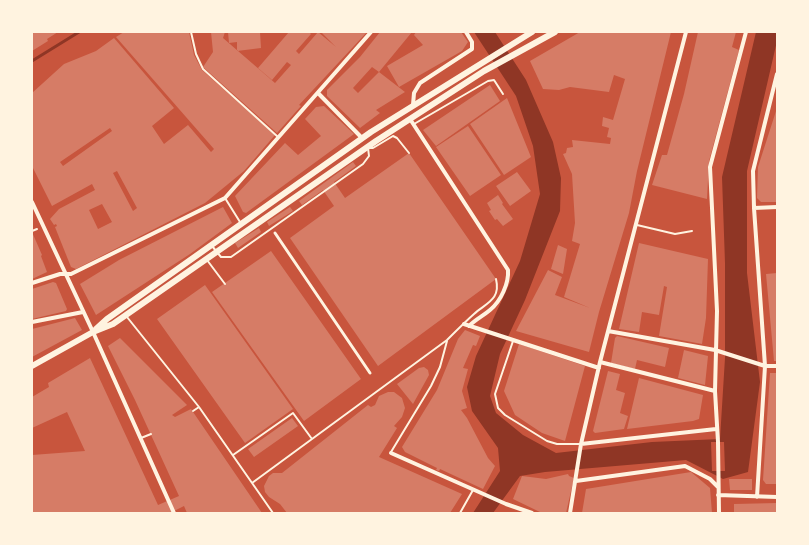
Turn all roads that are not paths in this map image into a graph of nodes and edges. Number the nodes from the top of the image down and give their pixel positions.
1 (191, 32) edge
2 (371, 32) edge
3 (466, 32) edge
4 (532, 32) edge
5 (555, 32) edge
6 (686, 32) edge
7 (746, 32) edge
8 (777, 74) edge
9 (318, 93) junction
10 (503, 94) dead end
11 (413, 105) junction
12 (411, 121) junction
13 (279, 137) junction
14 (362, 138) junction
15 (368, 148) junction
16 (409, 152) dead end
17 (225, 198) junction
18 (32, 202) edge
19 (777, 207) edge
20 (754, 208) junction
21 (242, 224) junction
22 (635, 225) junction
23 (692, 231) dead end
24 (274, 233) dead end
25 (211, 246) junction
26 (217, 253) junction
27 (207, 260) junction
28 (66, 274) junction
29 (496, 279) dead end
30 (32, 283) edge
31 (225, 284) dead end
32 (83, 312) junction
33 (126, 316) junction
34 (32, 322) edge
35 (464, 324) junction
36 (469, 326) junction
37 (608, 331) junction
38 (93, 332) junction
39 (447, 340) junction
40 (511, 340) junction
41 (715, 350) junction
42 (600, 362) junction
43 (32, 366) edge
44 (765, 366) junction
45 (777, 366) edge
46 (599, 368) junction
47 (370, 374) dead end
48 (715, 391) junction
49 (199, 407) junction
50 (192, 412) dead end
51 (716, 429) junction
52 (151, 434) dead end
53 (141, 438) junction
54 (312, 439) junction
55 (580, 446) junction
56 (390, 453) joint
57 (233, 455) junction
58 (576, 480) junction
59 (252, 483) junction
60 (718, 488) junction
61 (473, 489) junction
62 (718, 495) junction
63 (757, 497) junction
64 (777, 497) edge
65 (174, 513) edge
66 (273, 513) edge
67 (460, 513) edge
68 (532, 513) edge
69 (570, 513) edge
70 (718, 513) edge

1 - 13 lane
2 - 9 street
3 - 11 street
4 - 11 main road
5 - 12 main road
6 - 22 street
7 - 41 street
8 - 20 street
9 - 13 street
9 - 14 street
10 - 12 lane
11 - 14 main road
12 - 15 main road
12 - 36 street
13 - 17 street
14 - 21 main road
15 - 16 lane
15 - 26 main road
15 - 26 lane
17 - 21 lane
17 - 28 street
18 - 28 street
19 - 20 street
20 - 44 street
21 - 25 main road
22 - 23 lane
22 - 37 street
24 - 47 street
25 - 26 lane
25 - 38 main road
26 - 27 main road
27 - 31 lane
27 - 33 main road
28 - 30 street
28 - 32 street
29 - 35 lane
32 - 34 street
32 - 38 street
33 - 38 main road
33 - 49 lane
35 - 36 street
35 - 39 lane
36 - 40 street
37 - 41 street
37 - 42 street
38 - 43 main road
38 - 53 street
39 - 54 lane
39 - 56 lane
40 - 46 street
40 - 55 lane
41 - 44 street
41 - 48 street
42 - 46 street
42 - 48 street
44 - 45 street
44 - 63 street
46 - 55 street
48 - 51 street
49 - 50 lane
49 - 57 lane
51 - 55 street
51 - 60 street
52 - 53 lane
53 - 65 street
54 - 57 lane
54 - 59 lane
55 - 58 street
56 - 61 street
57 - 59 lane
58 - 60 street
58 - 69 street
59 - 66 lane
60 - 62 street
61 - 67 lane
61 - 68 street
62 - 63 street
62 - 70 street
63 - 64 street

